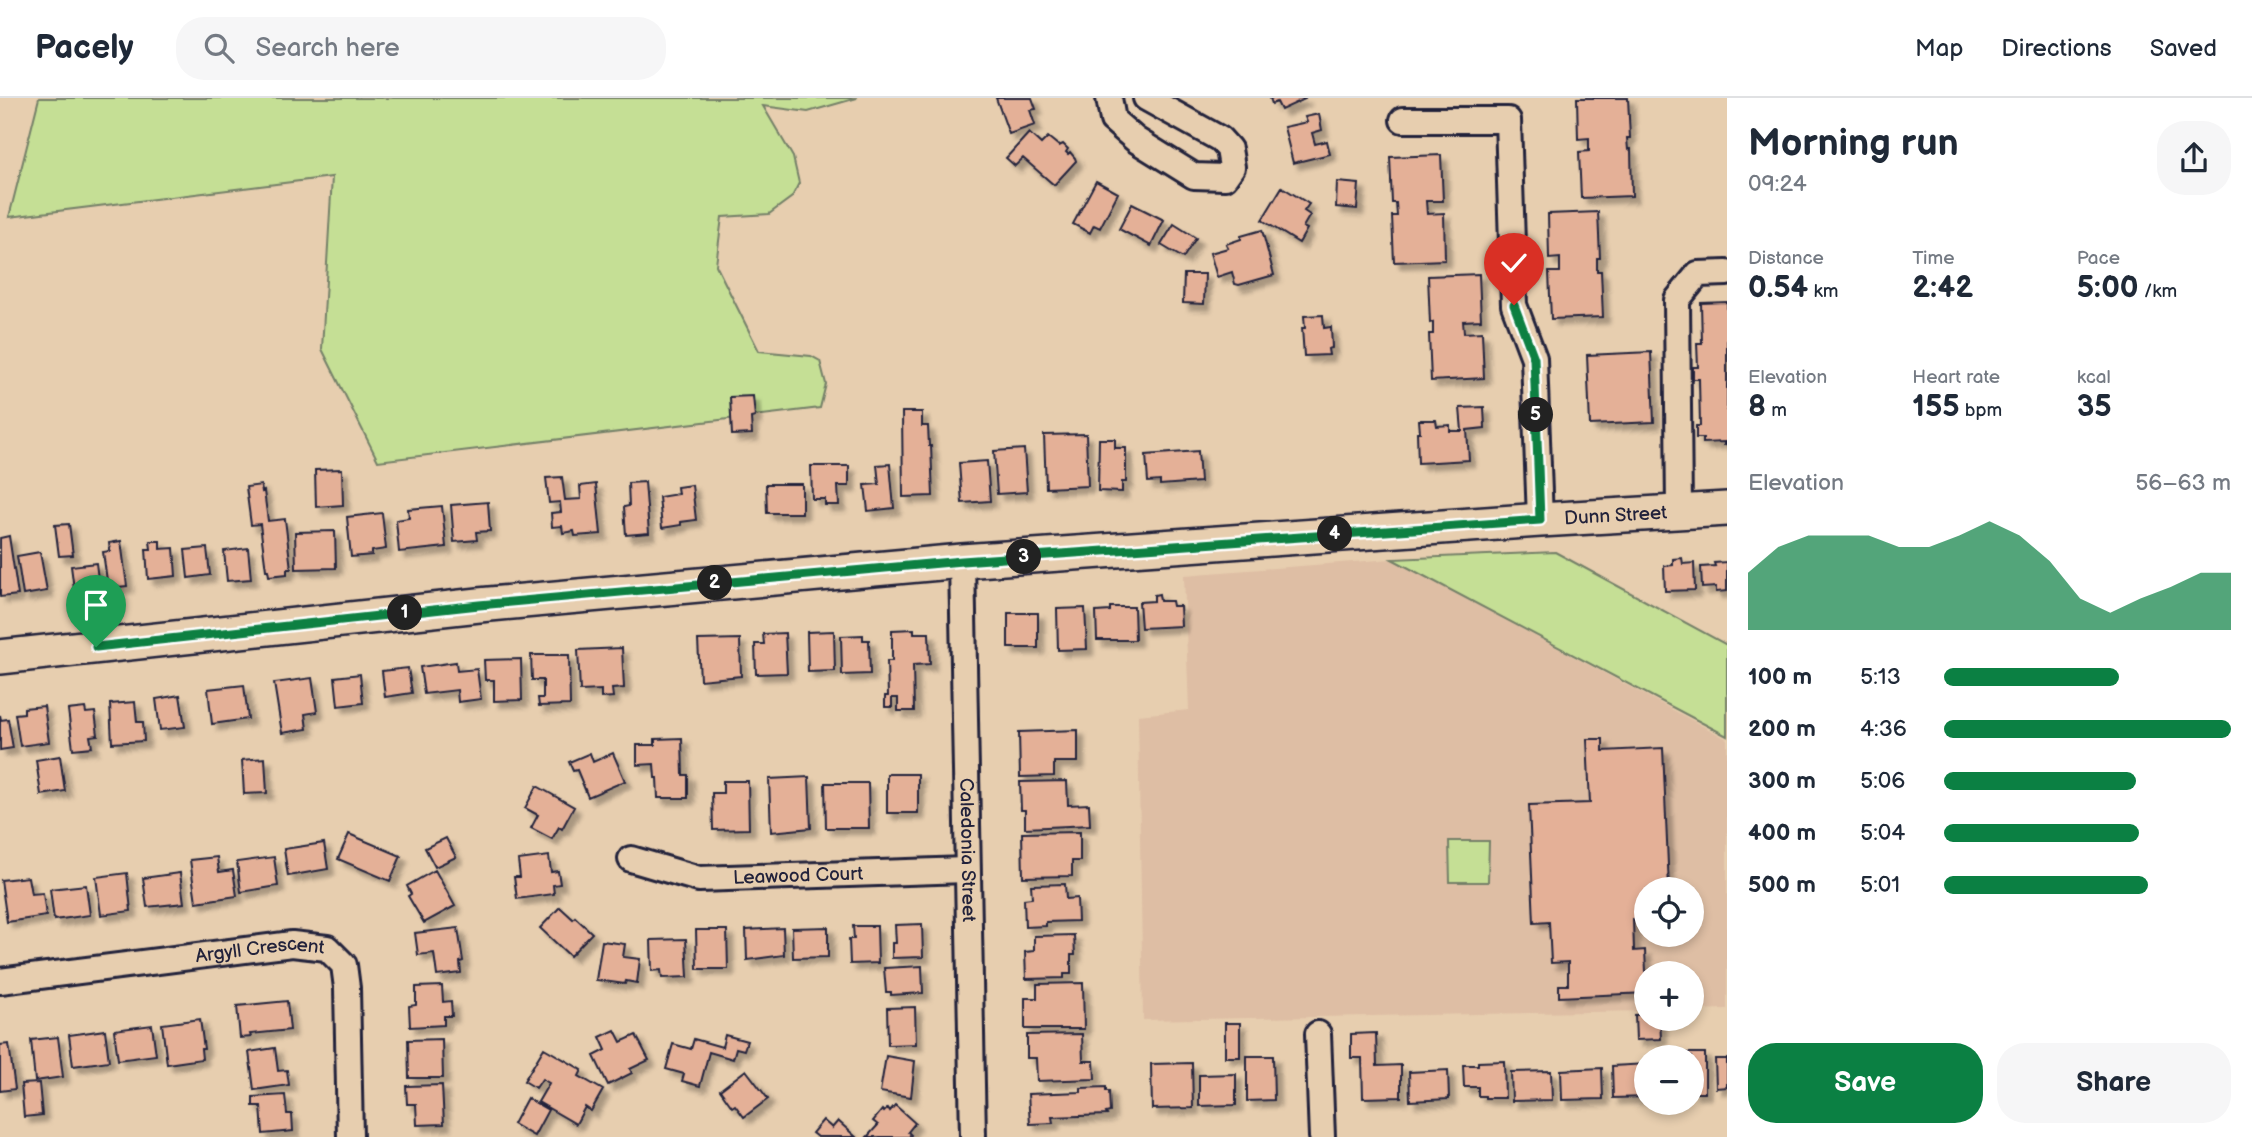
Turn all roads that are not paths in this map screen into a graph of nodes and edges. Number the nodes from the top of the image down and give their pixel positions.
1 (1110, 98) edge
2 (1146, 98) edge
3 (1403, 120) dead end
4 (1727, 273) edge
5 (1727, 509) edge
6 (1679, 511) junction
7 (1540, 520) junction
8 (962, 561) junction
9 (0, 657) edge
10 (631, 859) dead end
11 (966, 870) junction
12 (0, 981) edge
13 (1318, 1034) dead end
14 (350, 1137) edge
15 (973, 1137) edge
16 (1322, 1137) edge

1 - 2 street
3 - 7 street
4 - 6 street
5 - 6 street, Dunn Street
6 - 7 street, Dunn Street
7 - 8 street, Dunn Street
8 - 9 street, Dunn Street
8 - 11 street, Caledonia Street
10 - 11 street, Leawood Court
11 - 15 street, Caledonia Street
12 - 14 street, Argyll Crescent
13 - 16 street

